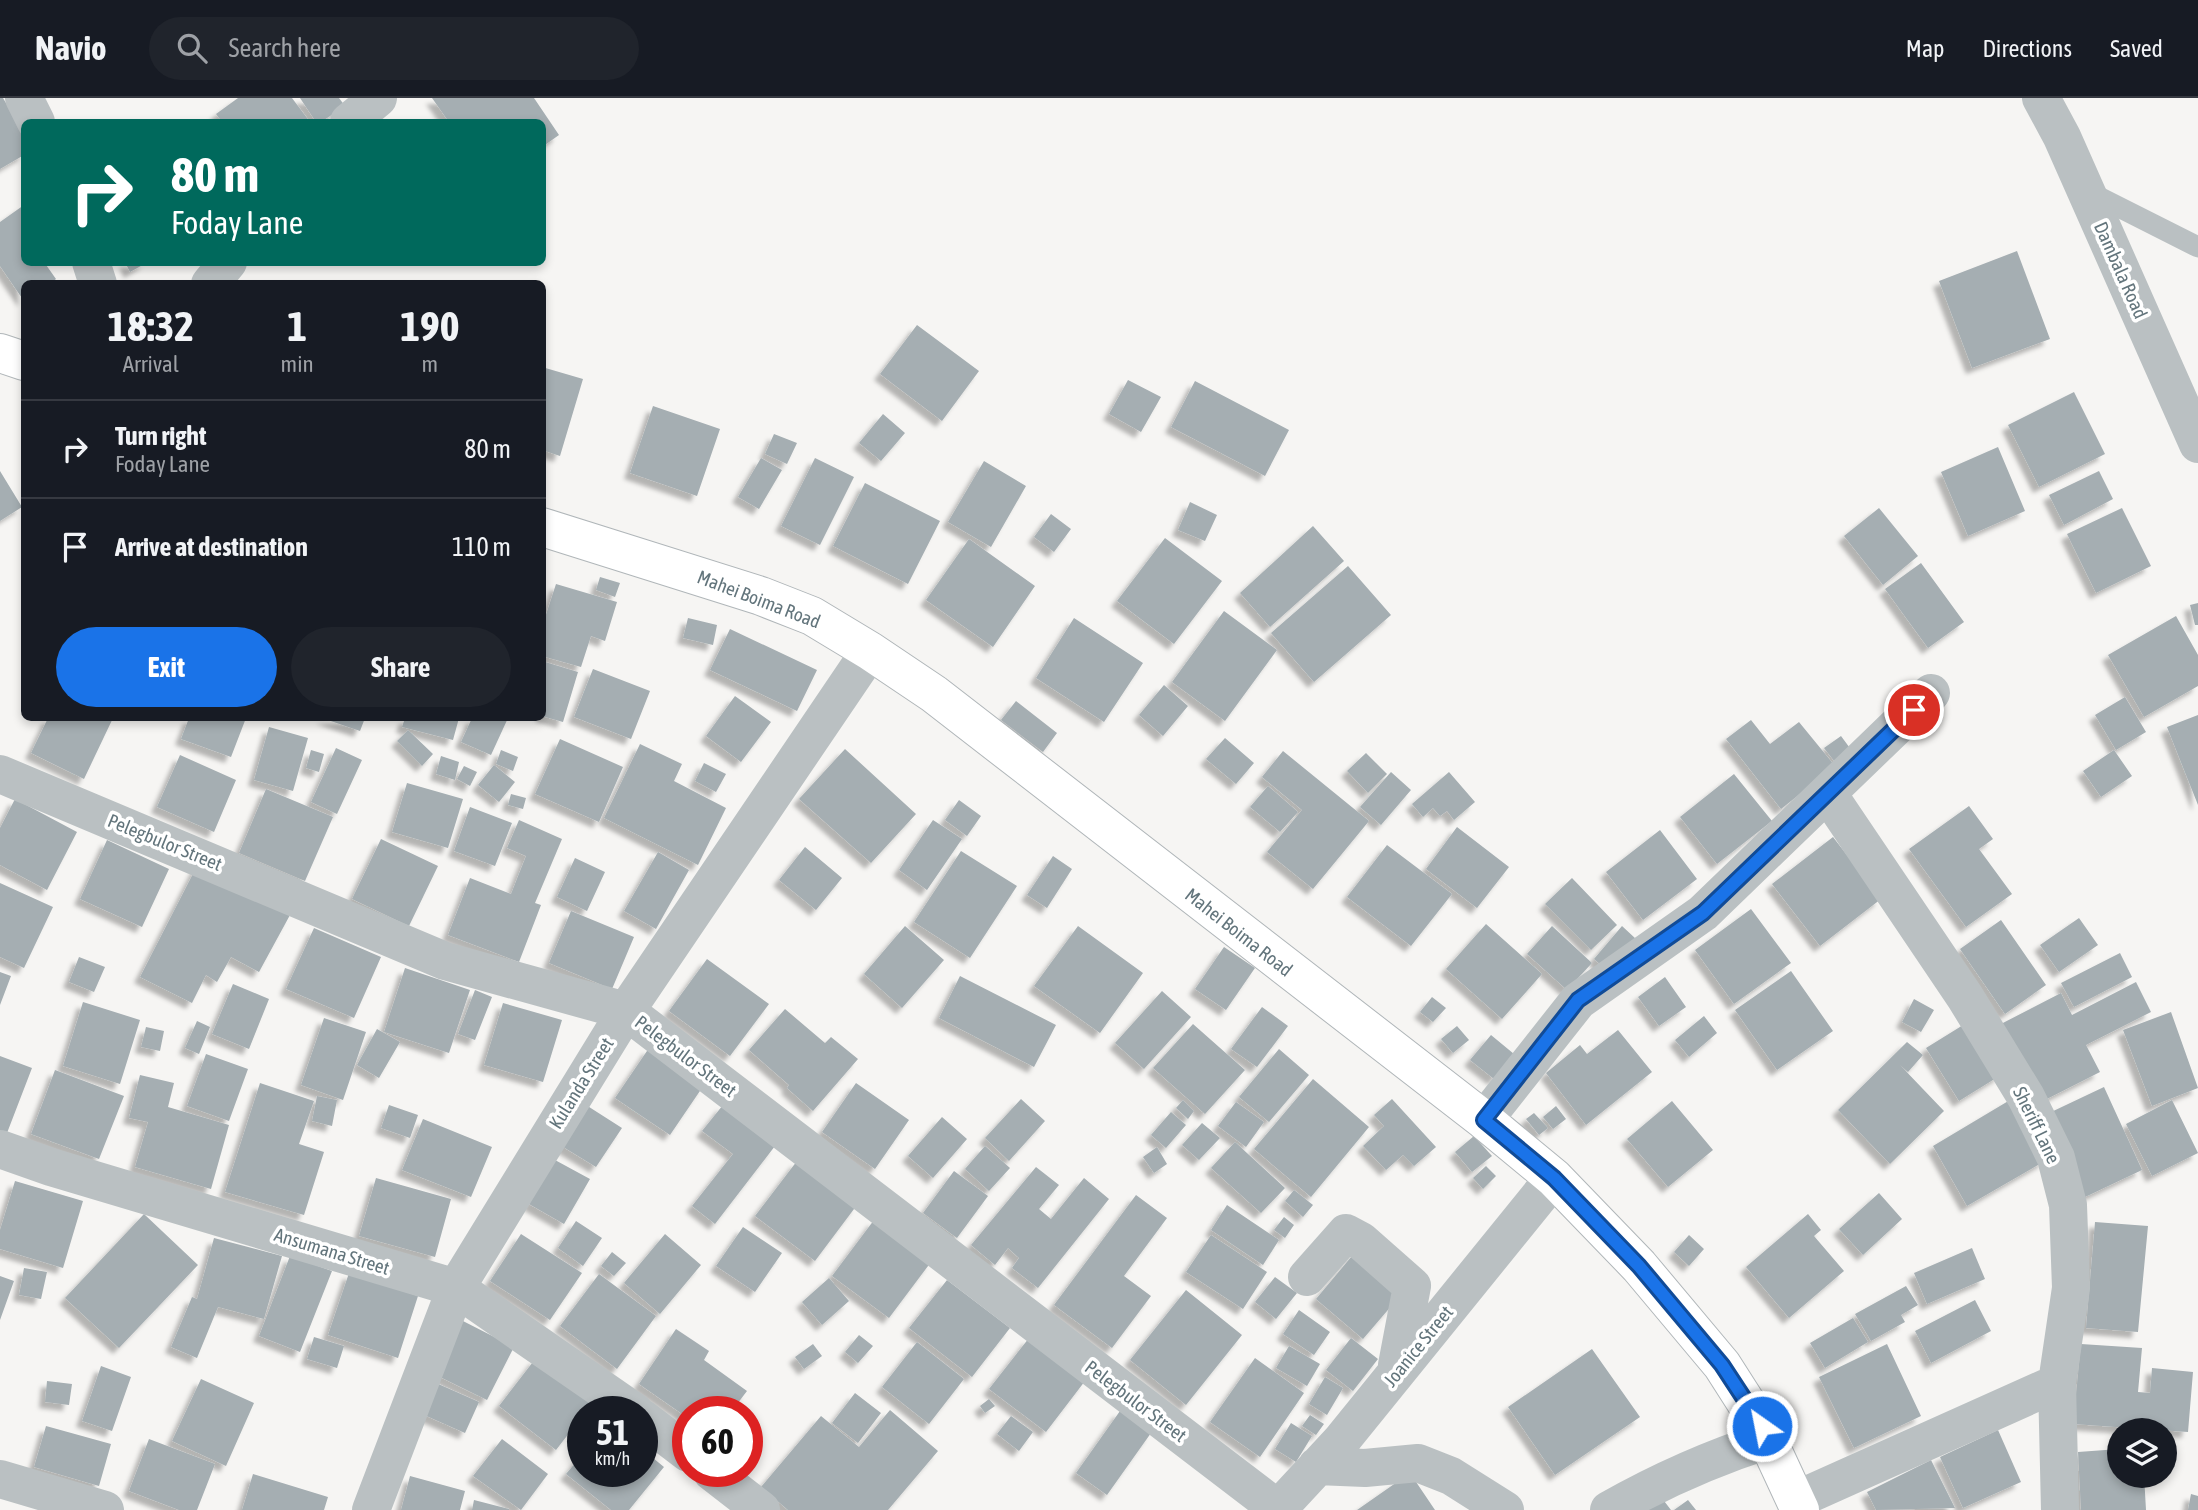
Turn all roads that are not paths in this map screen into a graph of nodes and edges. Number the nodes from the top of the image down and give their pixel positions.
1 (24, 98) edge
2 (2041, 98) edge
3 (34, 119) edge
4 (2085, 190) junction
5 (2198, 247) edge
6 (225, 266) edge
7 (213, 280) edge
8 (0, 353) edge
9 (21, 360) edge
10 (2198, 444) edge
11 (546, 528) edge
12 (870, 650) junction
13 (1931, 693) dead end
14 (0, 774) edge
15 (1828, 794) junction
16 (626, 1011) junction
17 (1484, 1120) junction
18 (0, 1149) edge
19 (1554, 1178) junction
20 (1307, 1277) dead end
21 (456, 1288) junction
22 (1395, 1374) junction
23 (2057, 1383) junction
24 (612, 1396) edge
25 (658, 1430) edge
26 (1768, 1440) junction
27 (672, 1441) edge
28 (1317, 1466) junction
29 (0, 1479) edge
30 (731, 1487) edge
31 (1798, 1505) edge
32 (105, 1510) edge
33 (371, 1510) edge
34 (761, 1510) edge
35 (1278, 1510) edge
36 (1505, 1510) edge
37 (1609, 1510) edge
38 (2060, 1510) edge

1 - 3 street
2 - 4 street, Dambala Road
4 - 5 lane
4 - 10 street, Dambala Road
6 - 7 street
8 - 9 main road
11 - 12 main road, Mahei Boima Road
12 - 16 street, Kulanda Street
12 - 17 main road, Mahei Boima Road
13 - 15 street
14 - 16 street, Pelegbulor Street
15 - 17 street
15 - 23 street, Sheriff Lane
16 - 21 street, Kulanda Street
16 - 35 street, Pelegbulor Street
17 - 19 main road, Mahei Boima Road
18 - 21 street, Ansumana Street
19 - 22 street, Joanice Street
19 - 26 main road, Mahei Boima Road
20 - 22 street
21 - 24 street, Ansumana Street
21 - 33 street, Kulanda Street
22 - 28 street, Joanice Street
23 - 31 street
23 - 38 street, Sheriff Lane
25 - 27 street
26 - 31 main road, Mahei Boima Road
26 - 37 street
28 - 35 street, Joanice Street
28 - 36 street
29 - 32 street
30 - 34 street

